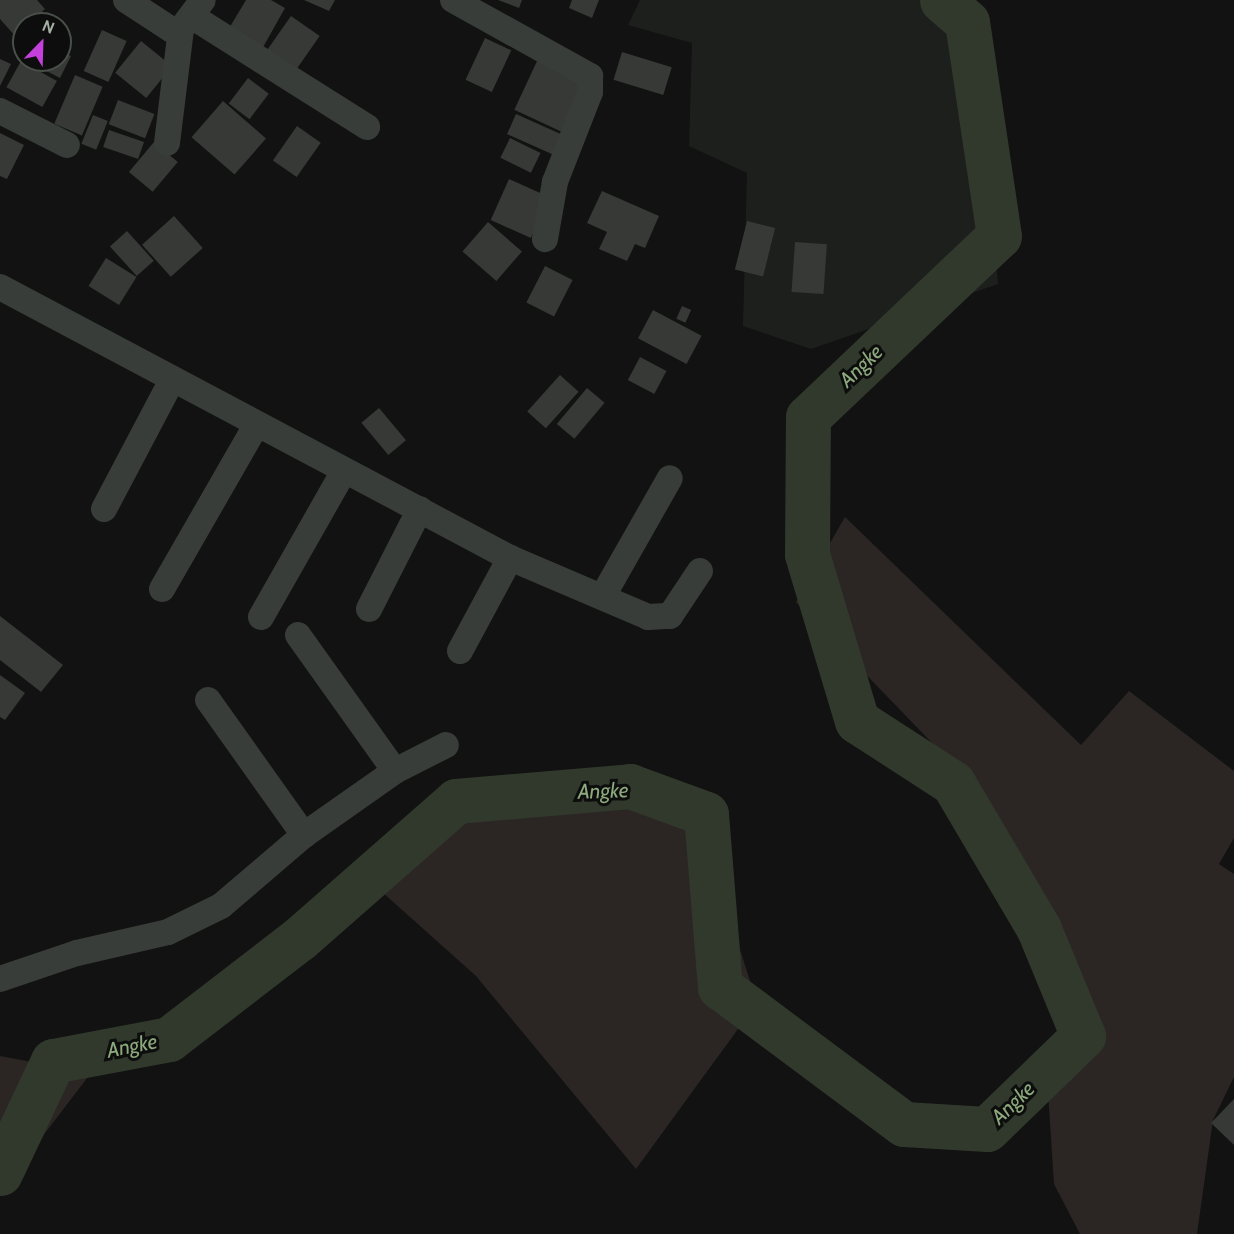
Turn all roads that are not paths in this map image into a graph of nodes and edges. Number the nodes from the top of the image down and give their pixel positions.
1 (126, 0) edge
2 (453, 0) edge
3 (192, 15) edge
4 (0, 111) edge
5 (367, 128) dead end
6 (167, 143) dead end
7 (67, 145) dead end
8 (545, 239) dead end
9 (0, 287) edge
10 (172, 380) junction
11 (257, 424) junction
12 (344, 471) junction
13 (670, 478) dead end
14 (104, 508) dead end
15 (420, 509) junction
16 (510, 558) junction
17 (700, 571) dead end
18 (162, 589) dead end
19 (604, 594) junction
20 (369, 609) dead end
21 (261, 617) dead end
22 (298, 635) dead end
23 (460, 651) dead end
24 (208, 700) dead end
25 (446, 745) dead end
26 (395, 771) junction
27 (303, 835) junction
28 (0, 979) edge

1 - 3 street
2 - 8 street
3 - 5 street
3 - 6 street
4 - 7 street
9 - 10 street
10 - 11 street
10 - 14 street
11 - 12 street
11 - 18 street
12 - 15 street
12 - 21 street
13 - 19 street
15 - 16 street
15 - 20 street
16 - 19 street
16 - 23 street
17 - 19 street
22 - 26 street
24 - 27 street
25 - 26 street
26 - 27 street
27 - 28 street

